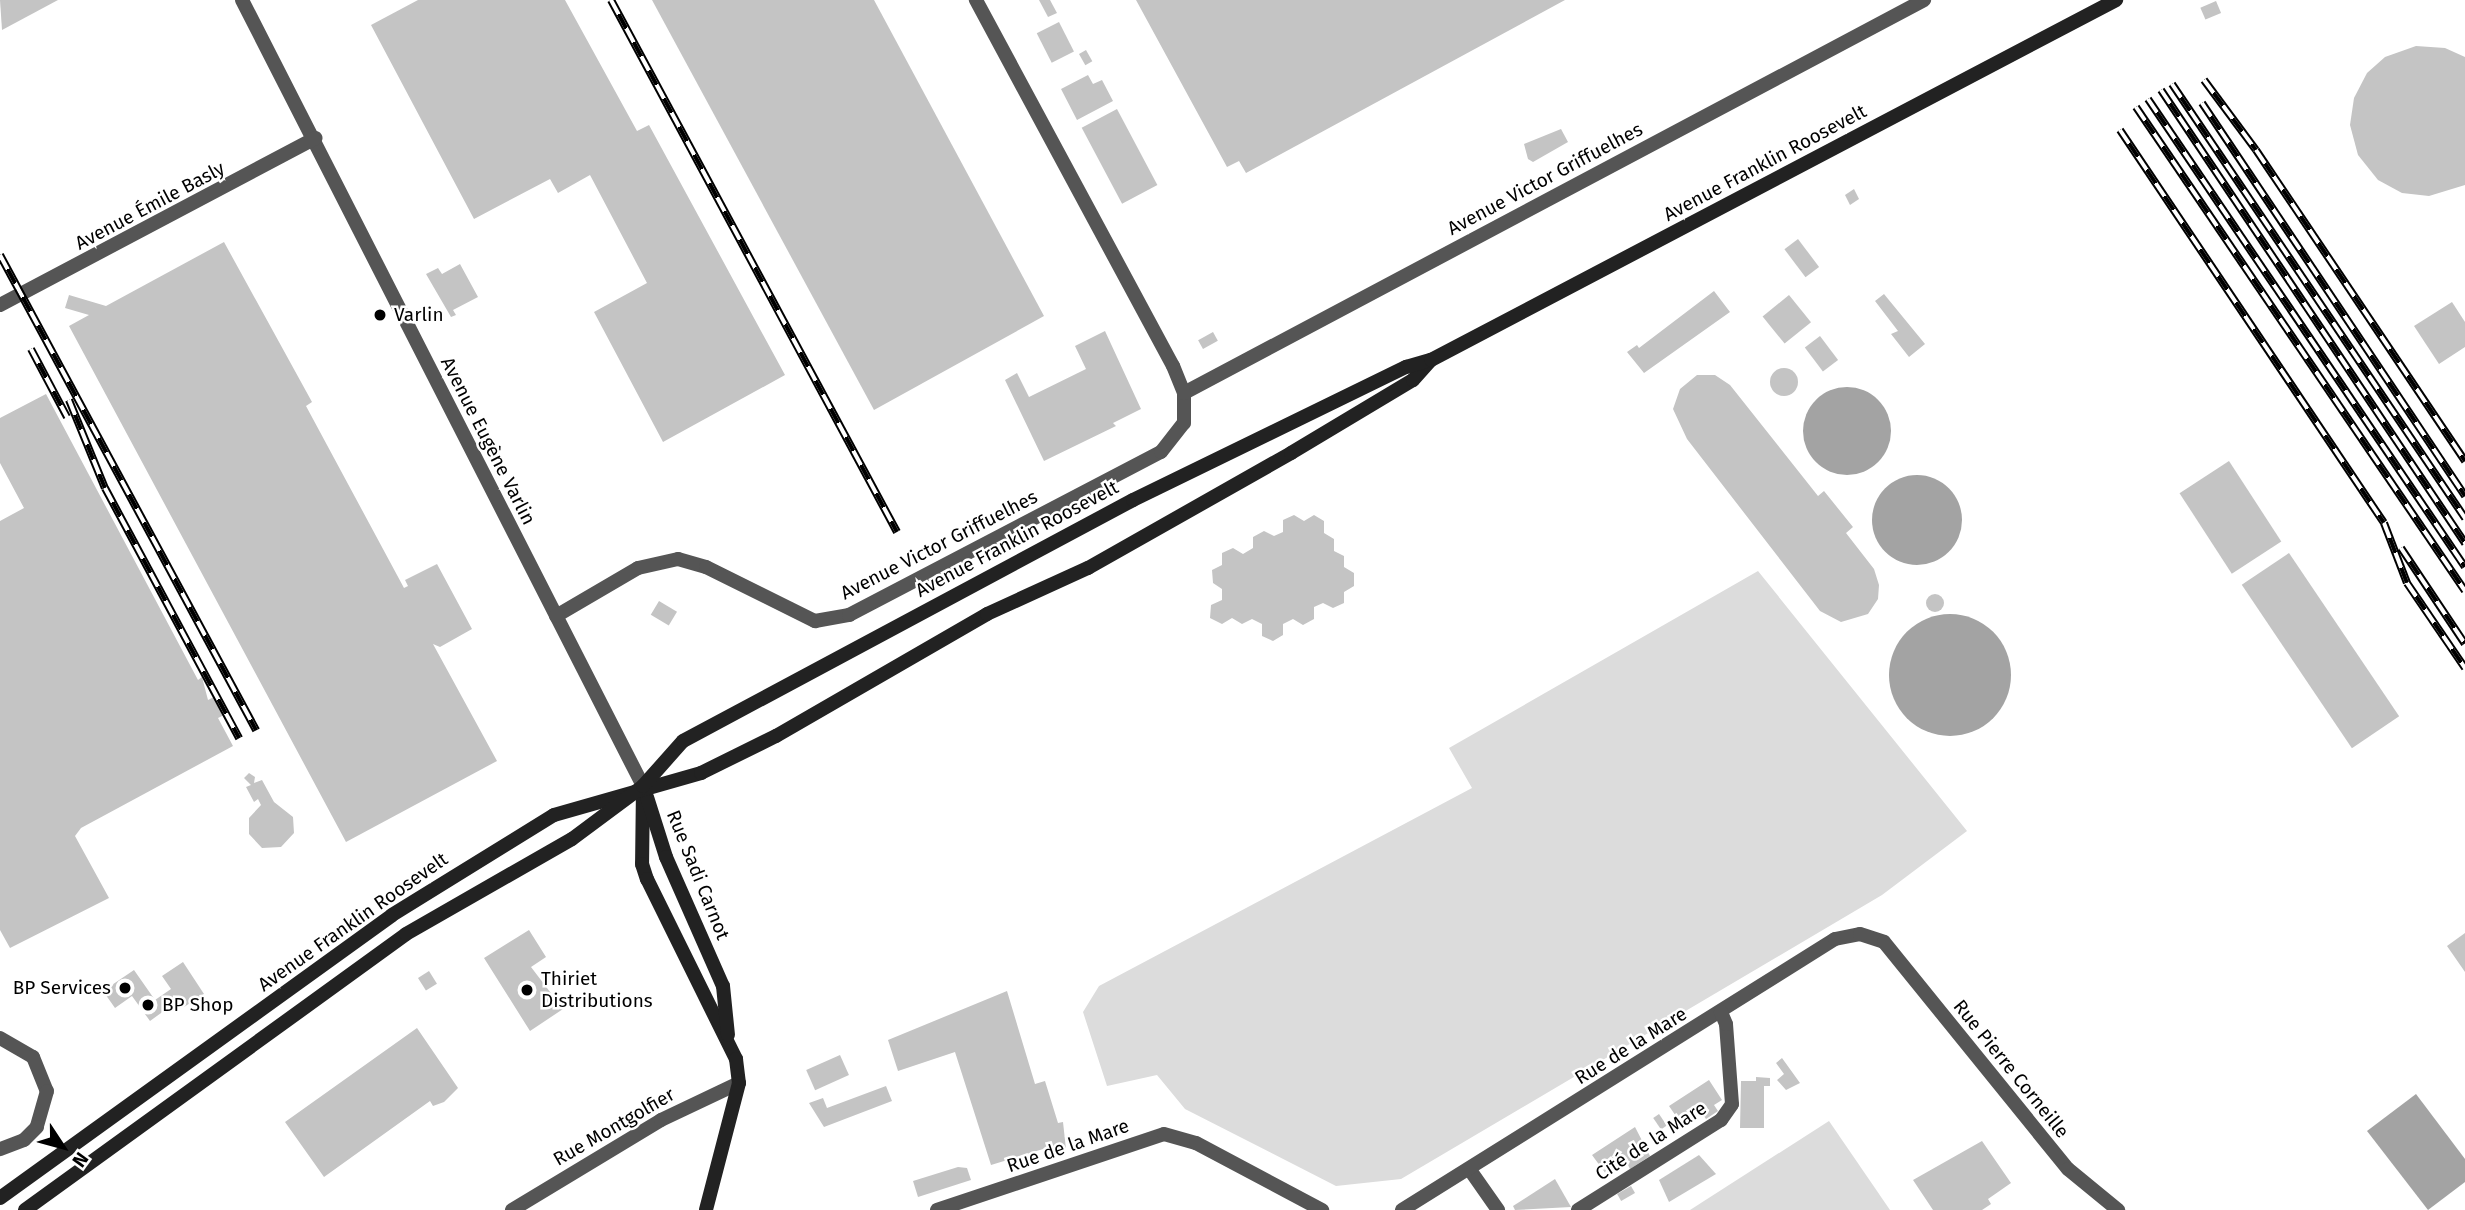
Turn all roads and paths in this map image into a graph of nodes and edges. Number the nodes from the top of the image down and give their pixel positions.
1 (242, 0) edge
2 (976, 0) edge
3 (1924, 0) edge
4 (2116, 0) edge
5 (316, 138) junction
6 (0, 305) edge
7 (1431, 360) junction
8 (1184, 393) junction
9 (556, 616) junction
10 (643, 786) junction
11 (1884, 942) joint
12 (1721, 1012) junction
13 (0, 1038) edge
14 (728, 1042) junction
15 (739, 1083) junction
16 (0, 1149) edge
17 (1470, 1170) junction
18 (0, 1198) edge
19 (25, 1210) edge
20 (512, 1210) edge
21 (707, 1210) edge
22 (937, 1210) edge
23 (1322, 1210) edge
24 (1402, 1210) edge
25 (1498, 1210) edge
26 (1578, 1210) edge
27 (2118, 1210) edge

1 - 5 street, Avenue Eugène Varlin
2 - 8 street
3 - 8 street, Avenue Victor Griffuelhes
4 - 7 main road, Avenue Franklin Roosevelt
5 - 6 street, Avenue Émile Basly
5 - 9 street, Avenue Eugène Varlin
7 - 10 main road, Avenue Franklin Roosevelt
7 - 10 main road, Avenue Franklin Roosevelt
8 - 9 street, Avenue Victor Griffuelhes
9 - 10 street, Avenue Eugène Varlin
10 - 14 main road, Rue Sadi Carnot
10 - 14 main road, Rue Sadi Carnot
10 - 18 main road, Avenue Franklin Roosevelt
10 - 19 main road, Avenue Franklin Roosevelt
11 - 12 street, Rue de la Mare
11 - 27 street, Rue Pierre Corneille
12 - 17 street, Rue de la Mare
12 - 26 street, Cité de la Mare
13 - 16 street
14 - 15 main road, Rue Sadi Carnot
15 - 20 street, Rue Montgolfier
15 - 21 main road, Rue Sadi Carnot
17 - 24 street, Rue de la Mare
17 - 25 street
22 - 23 street, Rue de la Mare

